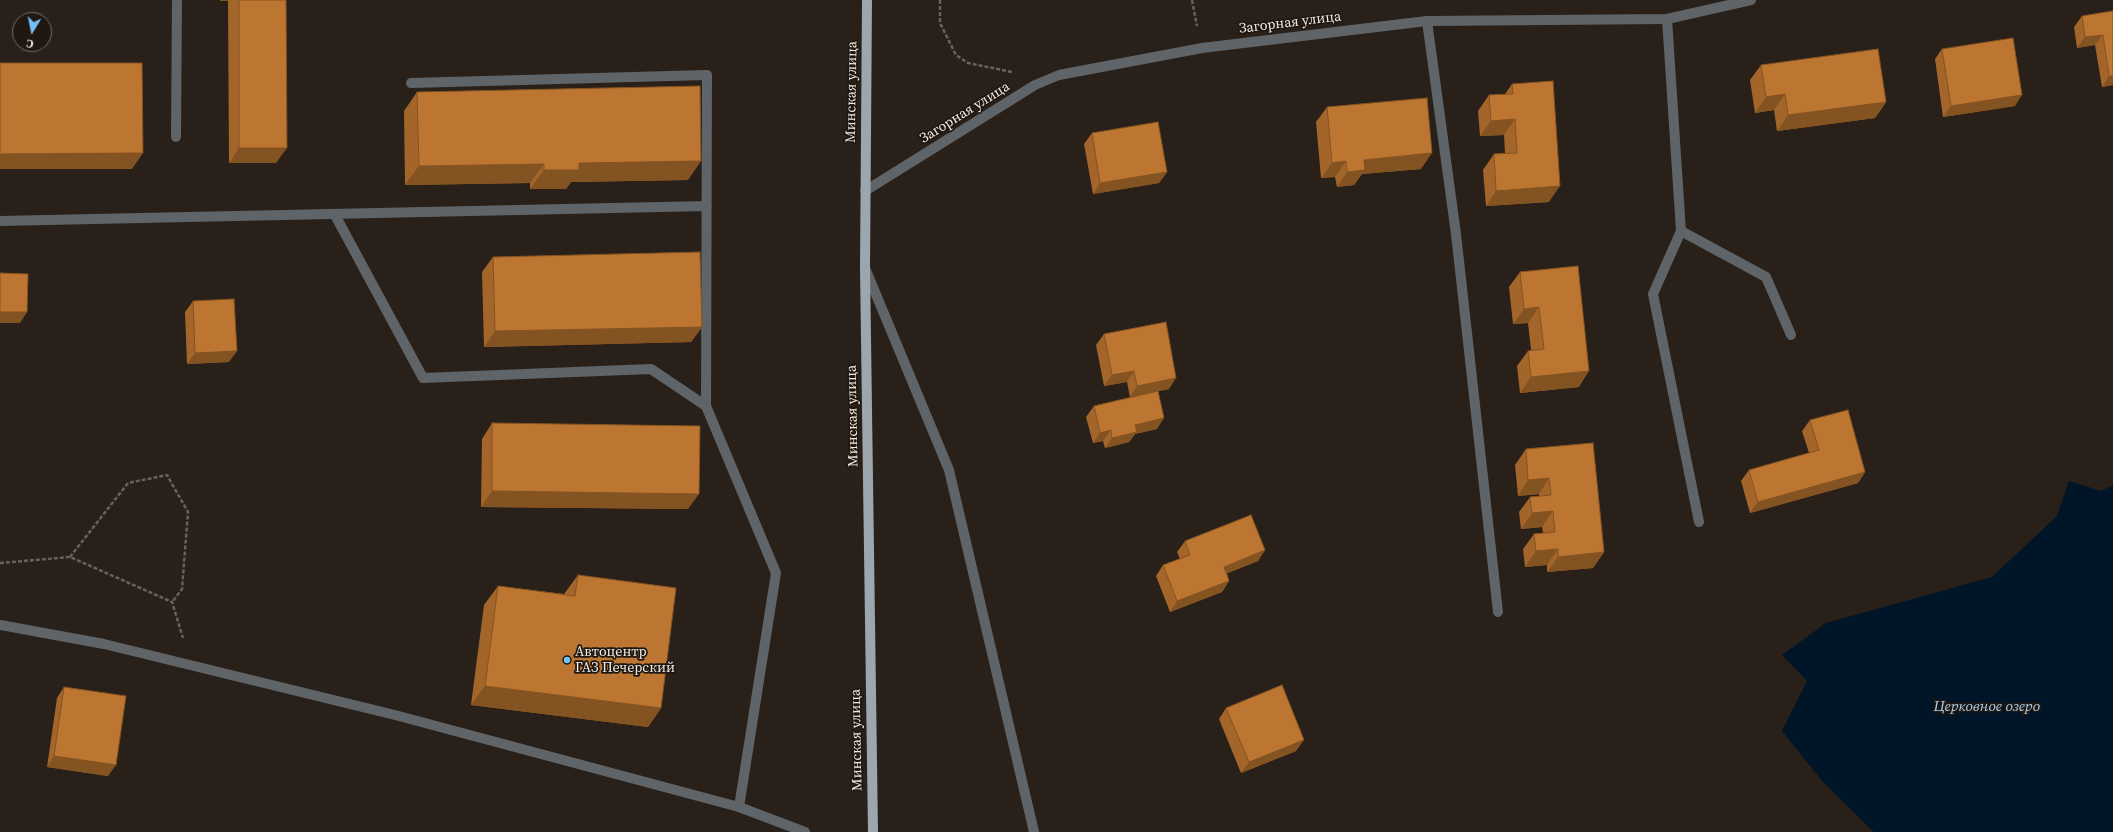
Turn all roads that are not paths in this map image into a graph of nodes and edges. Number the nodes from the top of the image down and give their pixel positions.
1 (177, 0) edge
2 (867, 0) edge
3 (1750, 0) edge
4 (1666, 18) junction
5 (1427, 21) junction
6 (411, 83) dead end
7 (176, 137) dead end
8 (865, 191) junction
9 (707, 206) junction
10 (335, 215) junction
11 (0, 221) edge
12 (1681, 231) junction
13 (865, 268) junction
14 (1791, 335) dead end
15 (706, 406) junction
16 (1699, 522) dead end
17 (1498, 612) dead end
18 (0, 626) edge
19 (739, 807) junction
20 (806, 832) edge
21 (873, 832) edge
22 (1034, 832) edge

1 - 7 street
2 - 8 main road, Минская улица
3 - 4 street, Загорная улица
4 - 5 street, Загорная улица
4 - 12 street
5 - 8 street, Загорная улица
5 - 17 street
6 - 9 street
8 - 13 main road, Минская улица
9 - 10 street
9 - 15 street
10 - 11 street
10 - 15 street
12 - 14 street
12 - 16 street
13 - 21 main road, Минская улица
13 - 22 street
15 - 19 street
18 - 19 street
19 - 20 street

